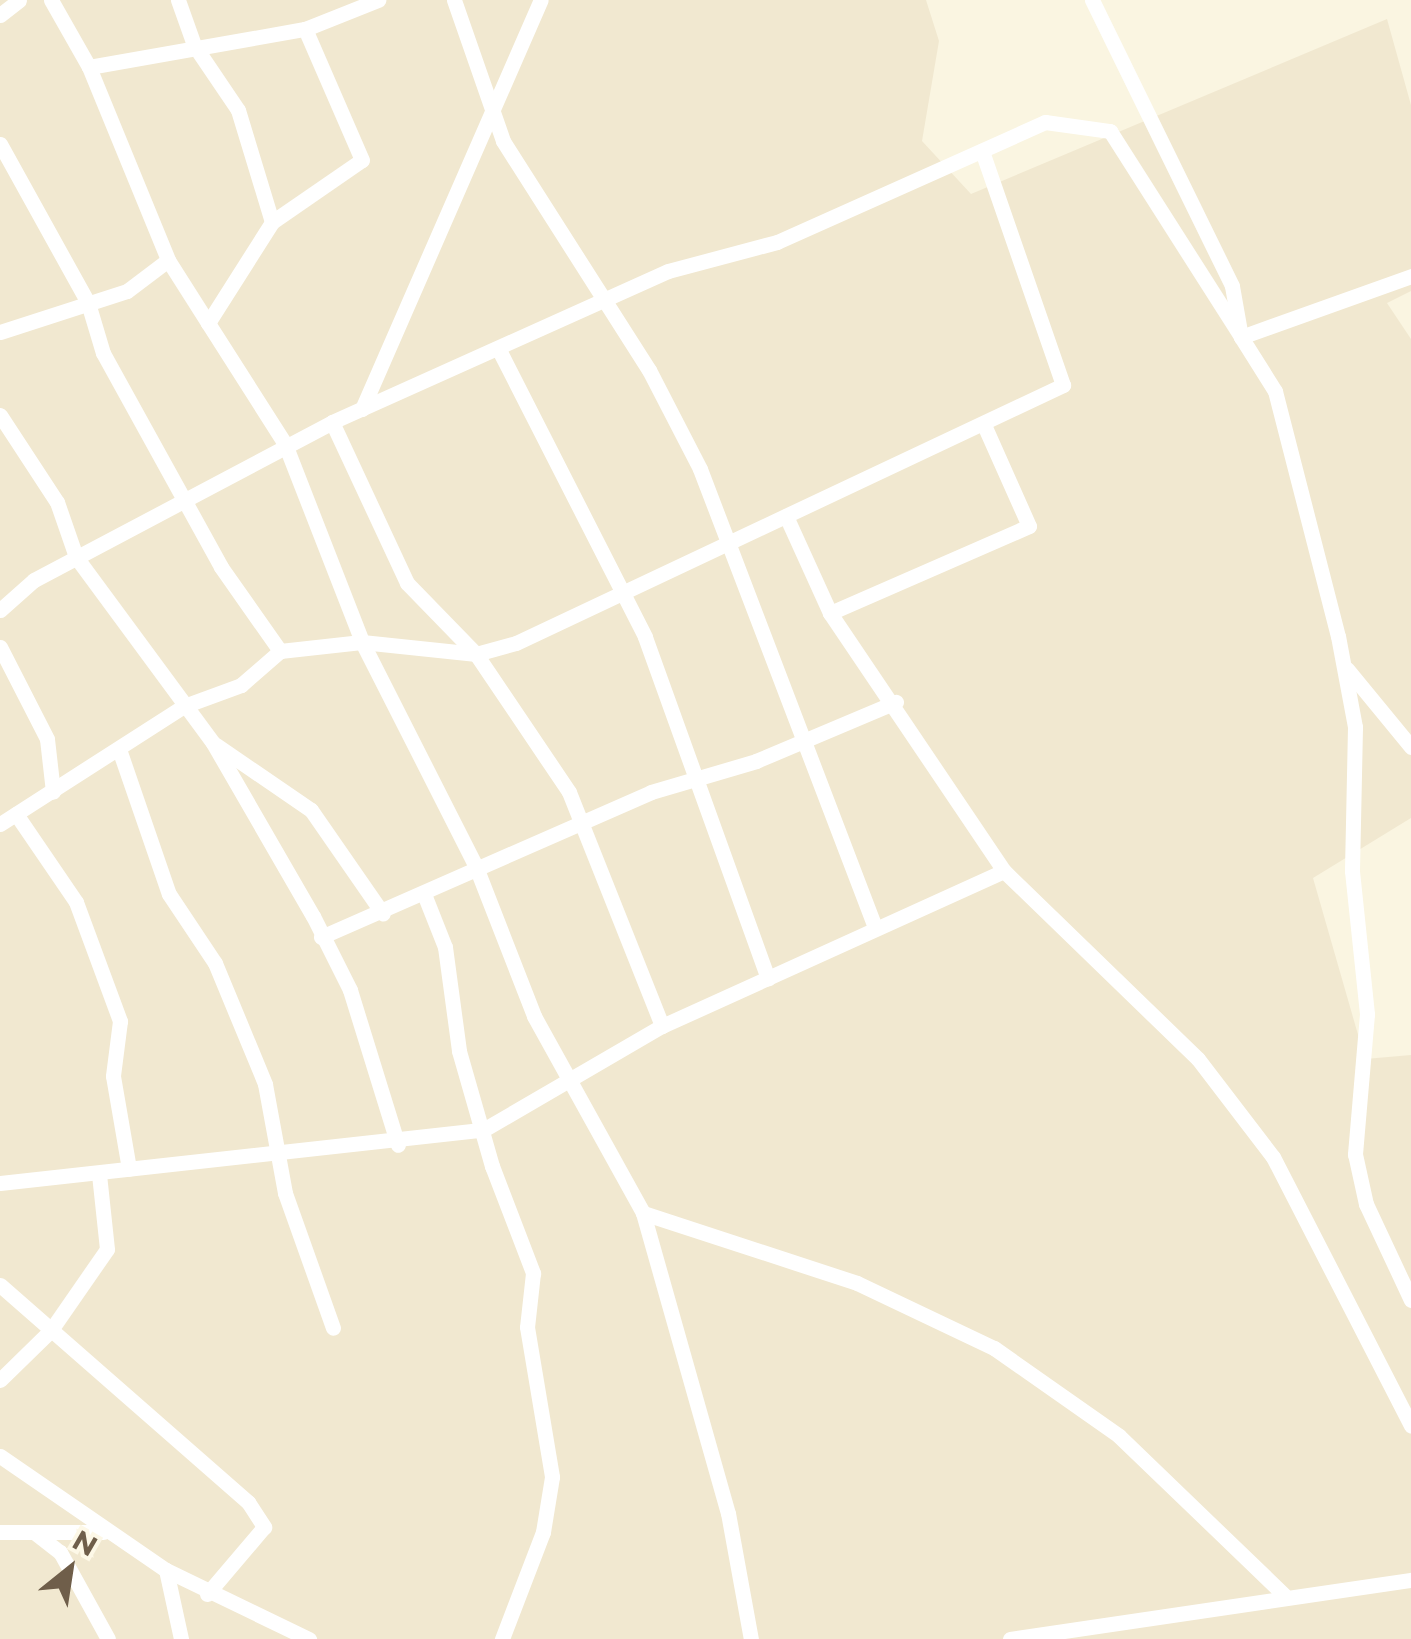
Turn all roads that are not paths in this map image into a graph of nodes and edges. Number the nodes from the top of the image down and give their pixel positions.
1 (19, 0) edge
2 (51, 0) edge
3 (178, 0) edge
4 (378, 0) edge
5 (454, 0) edge
6 (540, 0) edge
7 (1092, 0) edge
8 (0, 15) edge
9 (305, 29) junction
10 (194, 45) junction
11 (88, 67) junction
12 (491, 107) junction
13 (0, 144) edge
14 (982, 151) junction
15 (272, 222) junction
16 (168, 260) junction
17 (1411, 276) edge
18 (604, 301) junction
19 (88, 303) junction
20 (208, 323) junction
21 (0, 332) edge
22 (1241, 337) junction
23 (498, 348) junction
24 (362, 409) junction
25 (0, 415) edge
26 (332, 422) junction
27 (984, 425) junction
28 (285, 444) junction
29 (190, 496) junction
30 (786, 516) junction
31 (730, 547) junction
32 (76, 557) junction
33 (624, 595) junction
34 (0, 610) edge
35 (830, 613) junction
36 (362, 642) junction
37 (0, 647) edge
38 (280, 651) junction
39 (476, 654) junction
40 (1344, 666) junction
41 (896, 702) junction
42 (184, 706) junction
43 (805, 738) junction
44 (213, 743) junction
45 (1411, 747) edge
46 (120, 752) junction
47 (696, 779) junction
48 (54, 792) junction
49 (16, 814) junction
50 (582, 822) junction
51 (0, 824) edge
52 (476, 868) junction
53 (1004, 872) junction
54 (424, 894) junction
55 (383, 914) junction
56 (875, 927) junction
57 (321, 937) junction
58 (768, 978) junction
59 (662, 1026) junction
60 (574, 1084) junction
61 (483, 1130) junction
62 (398, 1145) junction
63 (281, 1154) junction
64 (128, 1169) junction
65 (99, 1174) junction
66 (0, 1183) edge
67 (642, 1213) junction
68 (0, 1285) edge
69 (1411, 1300) edge
70 (333, 1328) dead end
71 (51, 1330) junction
72 (0, 1380) edge
73 (1411, 1426) edge
74 (0, 1456) edge
75 (0, 1532) edge
76 (34, 1532) junction
77 (102, 1532) junction
78 (166, 1570) junction
79 (1411, 1580) edge
80 (208, 1594) junction
81 (1284, 1595) junction
82 (108, 1639) edge
83 (181, 1639) edge
84 (310, 1639) edge
85 (502, 1639) edge
86 (751, 1639) edge
87 (1010, 1639) edge

1 - 8 street
2 - 11 street
3 - 10 street
4 - 9 street
5 - 12 street
6 - 12 street
7 - 22 street
9 - 10 street
9 - 15 street
10 - 11 street
10 - 15 street
11 - 16 street
12 - 18 street
12 - 24 street
13 - 19 street
14 - 18 street
14 - 22 street
14 - 27 street
15 - 20 street
16 - 19 street
16 - 20 street
17 - 22 street
18 - 23 street
18 - 31 street
19 - 21 street
19 - 29 street
20 - 28 street
22 - 40 street
23 - 24 street
23 - 33 street
24 - 26 street
25 - 32 street
26 - 28 street
26 - 39 street
27 - 30 street
27 - 35 street
28 - 29 street
28 - 36 street
29 - 32 street
29 - 38 street
30 - 31 street
30 - 35 street
31 - 33 street
31 - 43 street
32 - 34 street
32 - 42 street
33 - 39 street
33 - 47 street
35 - 41 street
36 - 38 street
36 - 39 street
36 - 52 street
37 - 48 street
38 - 42 street
39 - 50 street
40 - 45 street
40 - 69 street
41 - 43 street
41 - 53 street
42 - 44 street
42 - 46 street
43 - 47 street
43 - 56 street
44 - 55 street
44 - 57 street
46 - 48 street
46 - 63 street
47 - 50 street
47 - 58 street
48 - 49 street
49 - 51 street
49 - 64 street
50 - 52 street
50 - 59 street
52 - 54 street
52 - 60 street
53 - 56 street
53 - 73 street
54 - 55 street
54 - 61 street
55 - 57 street
56 - 58 street
57 - 62 street
58 - 59 street
59 - 60 street
60 - 61 street
60 - 67 street
61 - 62 street
61 - 85 street
62 - 63 street
63 - 64 street
63 - 70 street
64 - 65 street
65 - 66 street
65 - 71 street
67 - 81 street
67 - 86 street
68 - 71 street
71 - 72 street
71 - 80 street
74 - 77 street
75 - 76 street
76 - 77 street
76 - 82 street
77 - 78 street
78 - 80 street
78 - 83 street
79 - 81 street
80 - 84 street
81 - 87 street

